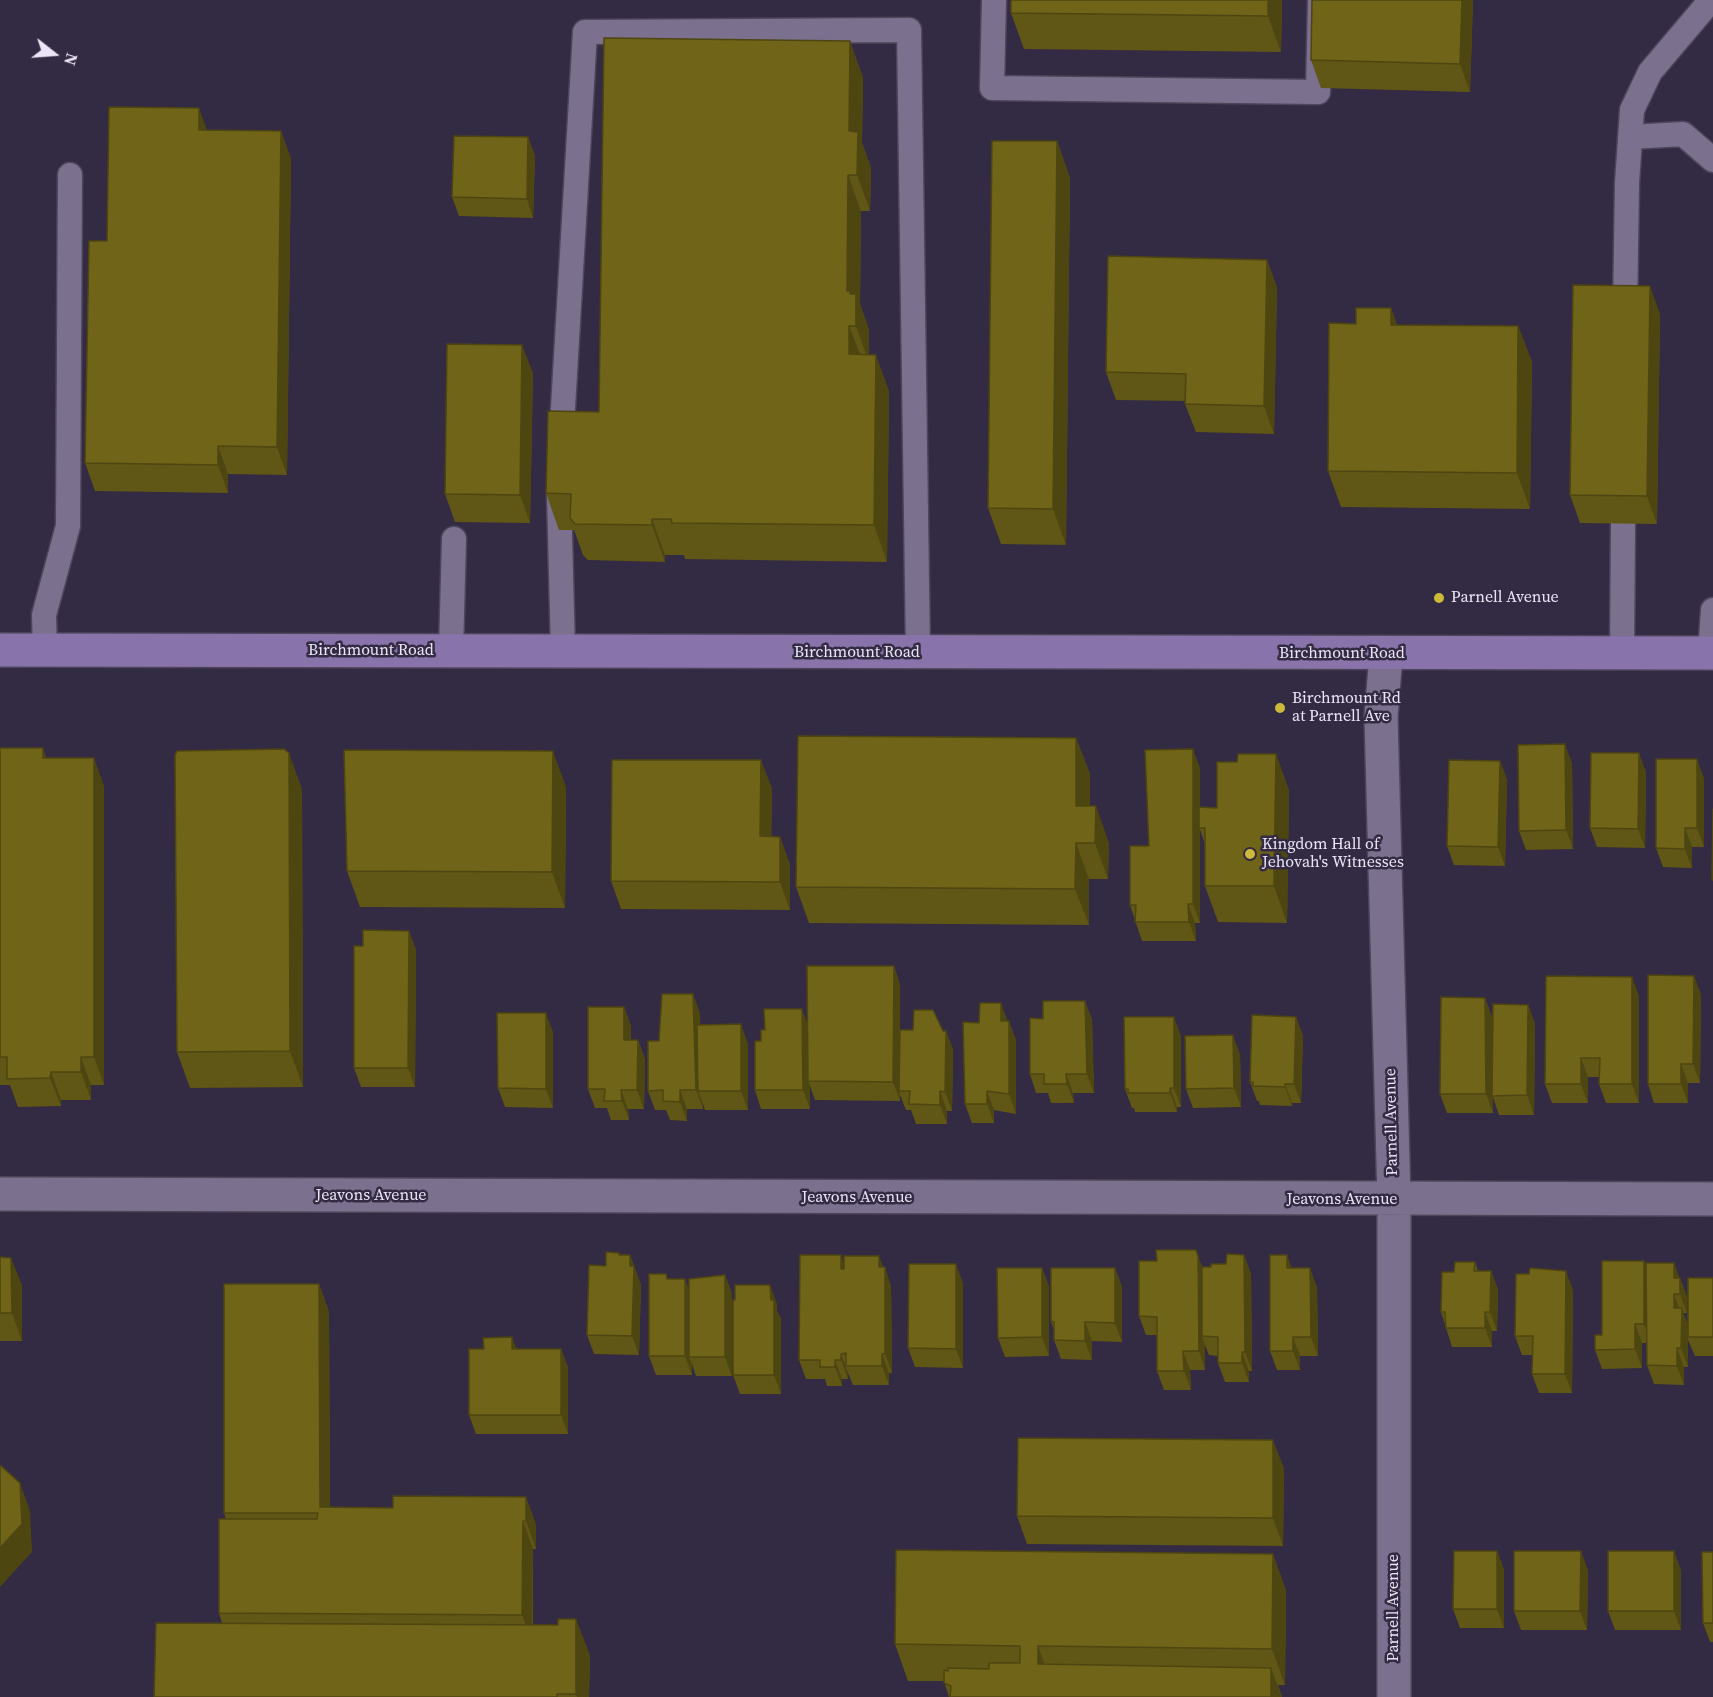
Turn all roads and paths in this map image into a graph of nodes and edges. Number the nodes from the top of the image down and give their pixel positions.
1 (994, 0) edge
2 (1320, 0) edge
3 (1711, 0) edge
4 (1630, 137) junction
5 (1713, 160) edge
6 (70, 175) dead end
7 (1625, 313) edge
8 (1623, 523) edge
9 (454, 539) dead end
10 (1713, 610) edge
11 (0, 650) edge
12 (45, 650) junction
13 (451, 651) junction
14 (563, 652) junction
15 (918, 653) junction
16 (1711, 653) edge
17 (1622, 654) junction
18 (1386, 655) junction
19 (0, 1194) edge
20 (1394, 1199) junction
21 (1713, 1199) edge
22 (1394, 1697) edge

1 - 2 lane
3 - 4 lane
4 - 5 lane
4 - 7 lane
6 - 12 lane
8 - 17 lane
9 - 13 lane
10 - 16 lane
11 - 12 main road, Birchmount Road
12 - 13 main road, Birchmount Road
13 - 14 main road, Birchmount Road
14 - 15 main road, Birchmount Road
14 - 15 lane
15 - 18 main road, Birchmount Road
16 - 17 main road, Birchmount Road
17 - 18 main road, Birchmount Road
18 - 20 street, Parnell Avenue
19 - 20 street, Jeavons Avenue
20 - 21 street, Jeavons Avenue
20 - 22 street, Parnell Avenue

